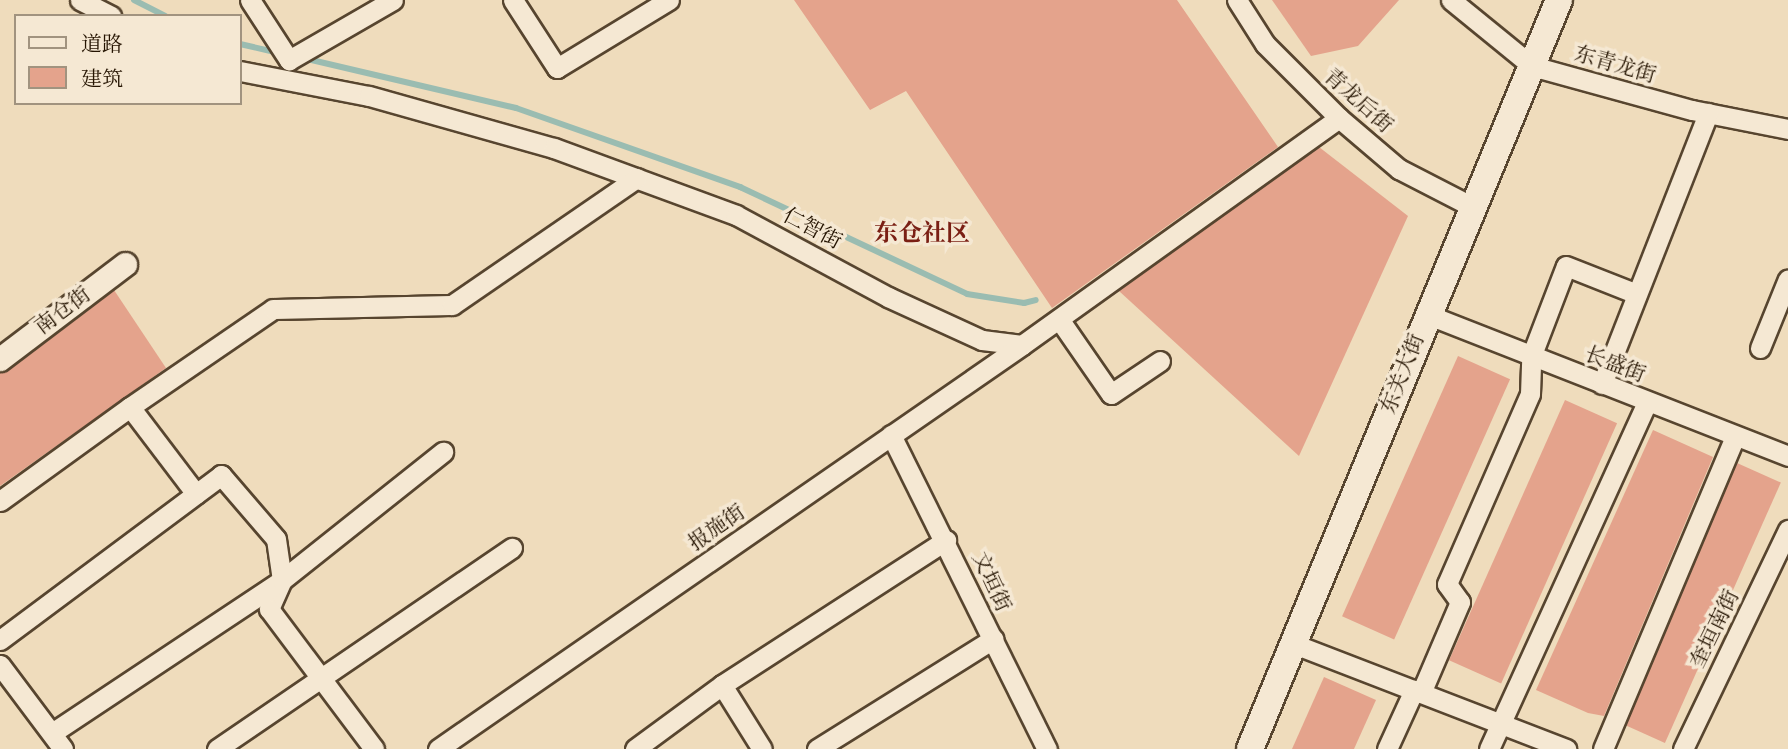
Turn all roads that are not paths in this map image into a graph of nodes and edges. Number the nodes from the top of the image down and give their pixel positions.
1 (80, 0) edge
2 (250, 0) edge
3 (393, 0) edge
4 (513, 0) edge
5 (670, 0) edge
6 (1237, 0) edge
7 (1451, 0) edge
8 (1559, 0) edge
9 (107, 14) edge
10 (1531, 65) junction
11 (242, 71) edge
12 (1708, 113) junction
13 (1339, 118) junction
14 (1788, 129) edge
15 (637, 178) junction
16 (1473, 207) junction
17 (125, 264) dead end
18 (1788, 279) edge
19 (1637, 294) junction
20 (1426, 314) junction
21 (1059, 319) junction
22 (1022, 345) junction
23 (1759, 348) dead end
24 (1531, 357) junction
25 (0, 359) edge
26 (1160, 361) dead end
27 (1602, 384) junction
28 (1647, 402) junction
29 (130, 407) junction
30 (891, 435) junction
31 (1735, 437) junction
32 (443, 452) dead end
33 (1788, 456) edge
34 (197, 494) junction
35 (0, 501) edge
36 (1788, 530) edge
37 (946, 540) junction
38 (512, 548) dead end
39 (282, 580) junction
40 (993, 639) junction
41 (0, 640) edge
42 (1294, 644) junction
43 (0, 665) edge
44 (320, 679) junction
45 (722, 685) junction
46 (1418, 691) junction
47 (1499, 723) junction
48 (58, 741) edge
49 (441, 748) edge
50 (217, 749) edge
51 (374, 749) edge
52 (635, 749) edge
53 (762, 749) edge
54 (817, 749) edge
55 (1047, 749) edge
56 (1250, 749) edge
57 (1387, 749) edge
58 (1489, 749) edge
59 (1566, 749) edge
60 (1604, 749) edge
61 (1683, 749) edge

1 - 9 street
2 - 3 street
4 - 5 street
6 - 13 street, 青龙后街
7 - 10 street, 东青龙街
8 - 10 main road, 东关大街
10 - 12 street, 东青龙街
10 - 16 main road, 东关大街
11 - 15 street, 仁智街
12 - 14 street, 东青龙街
12 - 19 street
13 - 16 street, 青龙后街
13 - 21 street
15 - 22 street, 仁智街
15 - 29 street
16 - 20 main road, 东关大街
17 - 25 street, 南仓街
18 - 23 street
19 - 24 street
19 - 27 street
20 - 24 street, 长盛街
20 - 42 main road, 东关大街
21 - 22 street
21 - 26 street
22 - 30 street, 报施街
24 - 27 street, 长盛街
24 - 46 street
27 - 28 street, 长盛街
28 - 31 street, 长盛街
28 - 47 street
29 - 34 street
29 - 35 street
30 - 37 street, 文垣街
30 - 49 street, 报施街
31 - 33 street, 长盛街
31 - 60 street
32 - 39 street
34 - 39 street
34 - 41 street
36 - 61 street, 奎垣南街
37 - 40 street, 文垣街
37 - 45 street
38 - 44 street
39 - 44 street
39 - 48 street
40 - 54 street
40 - 55 street, 文垣街
42 - 46 street
42 - 56 main road, 东关大街
43 - 48 street
44 - 50 street
44 - 51 street
45 - 52 street
45 - 53 street
46 - 47 street
46 - 57 street
47 - 58 street
47 - 59 street

